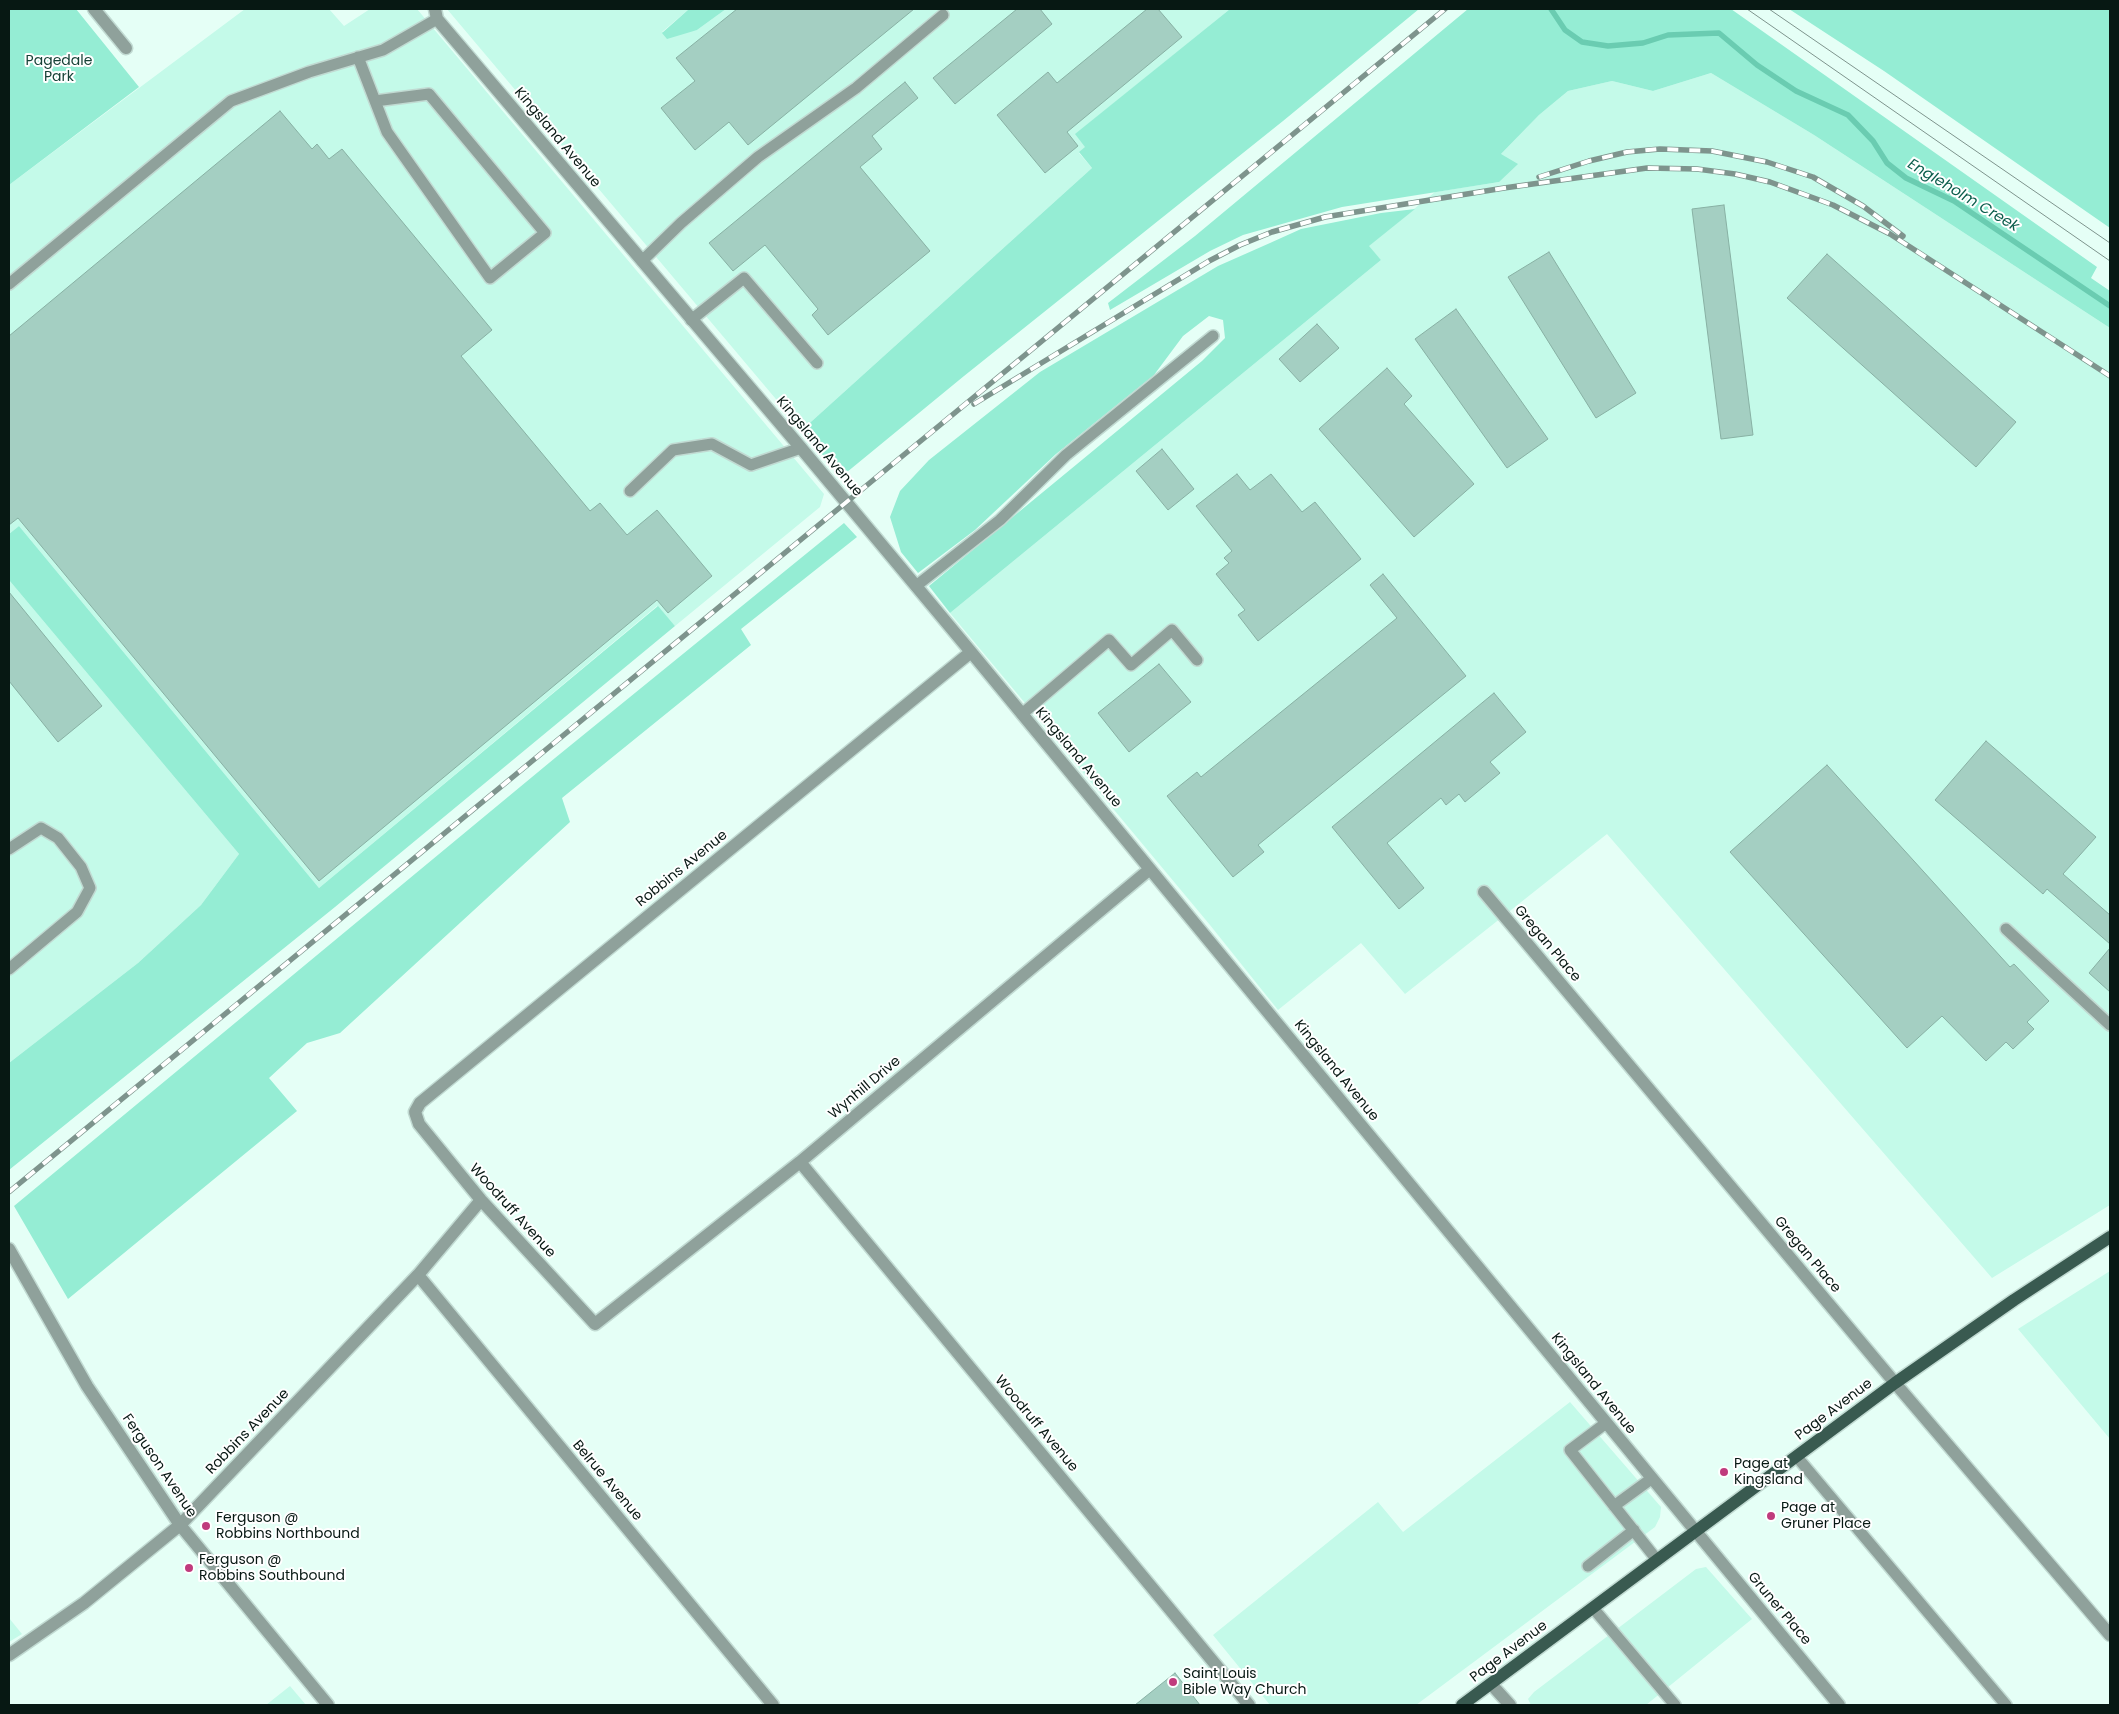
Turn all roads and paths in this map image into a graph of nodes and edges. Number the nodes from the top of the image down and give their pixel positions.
1 (94, 9) edge
2 (436, 14) edge
3 (943, 15) dead end
4 (126, 48) dead end
5 (358, 57) junction
6 (375, 101) junction
7 (642, 261) junction
8 (9, 284) edge
9 (692, 320) junction
10 (1213, 336) dead end
11 (817, 363) dead end
12 (800, 448) junction
13 (630, 491) dead end
14 (916, 586) junction
15 (971, 652) junction
16 (1197, 660) dead end
17 (1022, 714) junction
18 (9, 848) edge
19 (1150, 869) junction
20 (1484, 892) dead end
21 (2006, 929) dead end
22 (9, 969) edge
23 (2110, 1025) edge
24 (415, 1112) joint
25 (800, 1162) junction
26 (481, 1200) junction
27 (2110, 1237) edge
28 (11, 1254) edge
29 (418, 1276) junction
30 (595, 1324) joint
31 (1895, 1383) junction
32 (1606, 1423) junction
33 (1797, 1457) junction
34 (1651, 1478) junction
35 (1614, 1506) junction
36 (180, 1525) junction
37 (1634, 1530) junction
38 (1695, 1532) junction
39 (1657, 1560) junction
40 (1588, 1566) dead end
41 (1593, 1608) junction
42 (2110, 1635) edge
43 (9, 1655) edge
44 (1491, 1684) junction
45 (328, 1705) edge
46 (773, 1705) edge
47 (1249, 1705) edge
48 (1462, 1705) edge
49 (1510, 1705) edge
50 (1676, 1705) edge
51 (1839, 1705) edge
52 (2006, 1705) edge

1 - 4 street
2 - 5 lane
2 - 7 street, Kingsland Avenue
3 - 7 lane
5 - 6 lane
5 - 8 lane
6 - 6 lane
7 - 9 street, Kingsland Avenue
9 - 11 lane
9 - 12 street, Kingsland Avenue
10 - 14 lane
12 - 13 lane
12 - 14 street, Kingsland Avenue
14 - 15 street, Kingsland Avenue
15 - 17 street, Kingsland Avenue
15 - 24 street, Robbins Avenue
16 - 17 lane
17 - 19 street, Kingsland Avenue
18 - 22 lane
19 - 25 street, Wynhill Drive
19 - 32 street, Kingsland Avenue
20 - 31 street, Gregan Place
21 - 23 lane
24 - 26 street, Woodruff Avenue
25 - 30 street, Wynhill Drive
25 - 47 street, Woodruff Avenue
26 - 29 street, Robbins Avenue
26 - 30 street, Woodruff Avenue
27 - 31 main road, Page Avenue
28 - 36 street, Ferguson Avenue
29 - 36 street, Robbins Avenue
29 - 46 street, Belrue Avenue
31 - 33 main road, Page Avenue
31 - 42 street, Gregan Place
32 - 34 street, Kingsland Avenue
32 - 35 lane
33 - 38 main road, Page Avenue
33 - 52 lane
34 - 35 lane
34 - 38 street, Kingsland Avenue
35 - 37 lane
36 - 43 street, Robbins Avenue
36 - 45 street, Ferguson Avenue
37 - 39 lane
37 - 40 lane
38 - 39 main road, Page Avenue
38 - 51 street, Gruner Place
39 - 41 main road, Page Avenue
41 - 44 main road, Page Avenue
41 - 50 lane
44 - 48 main road, Page Avenue
44 - 49 street

